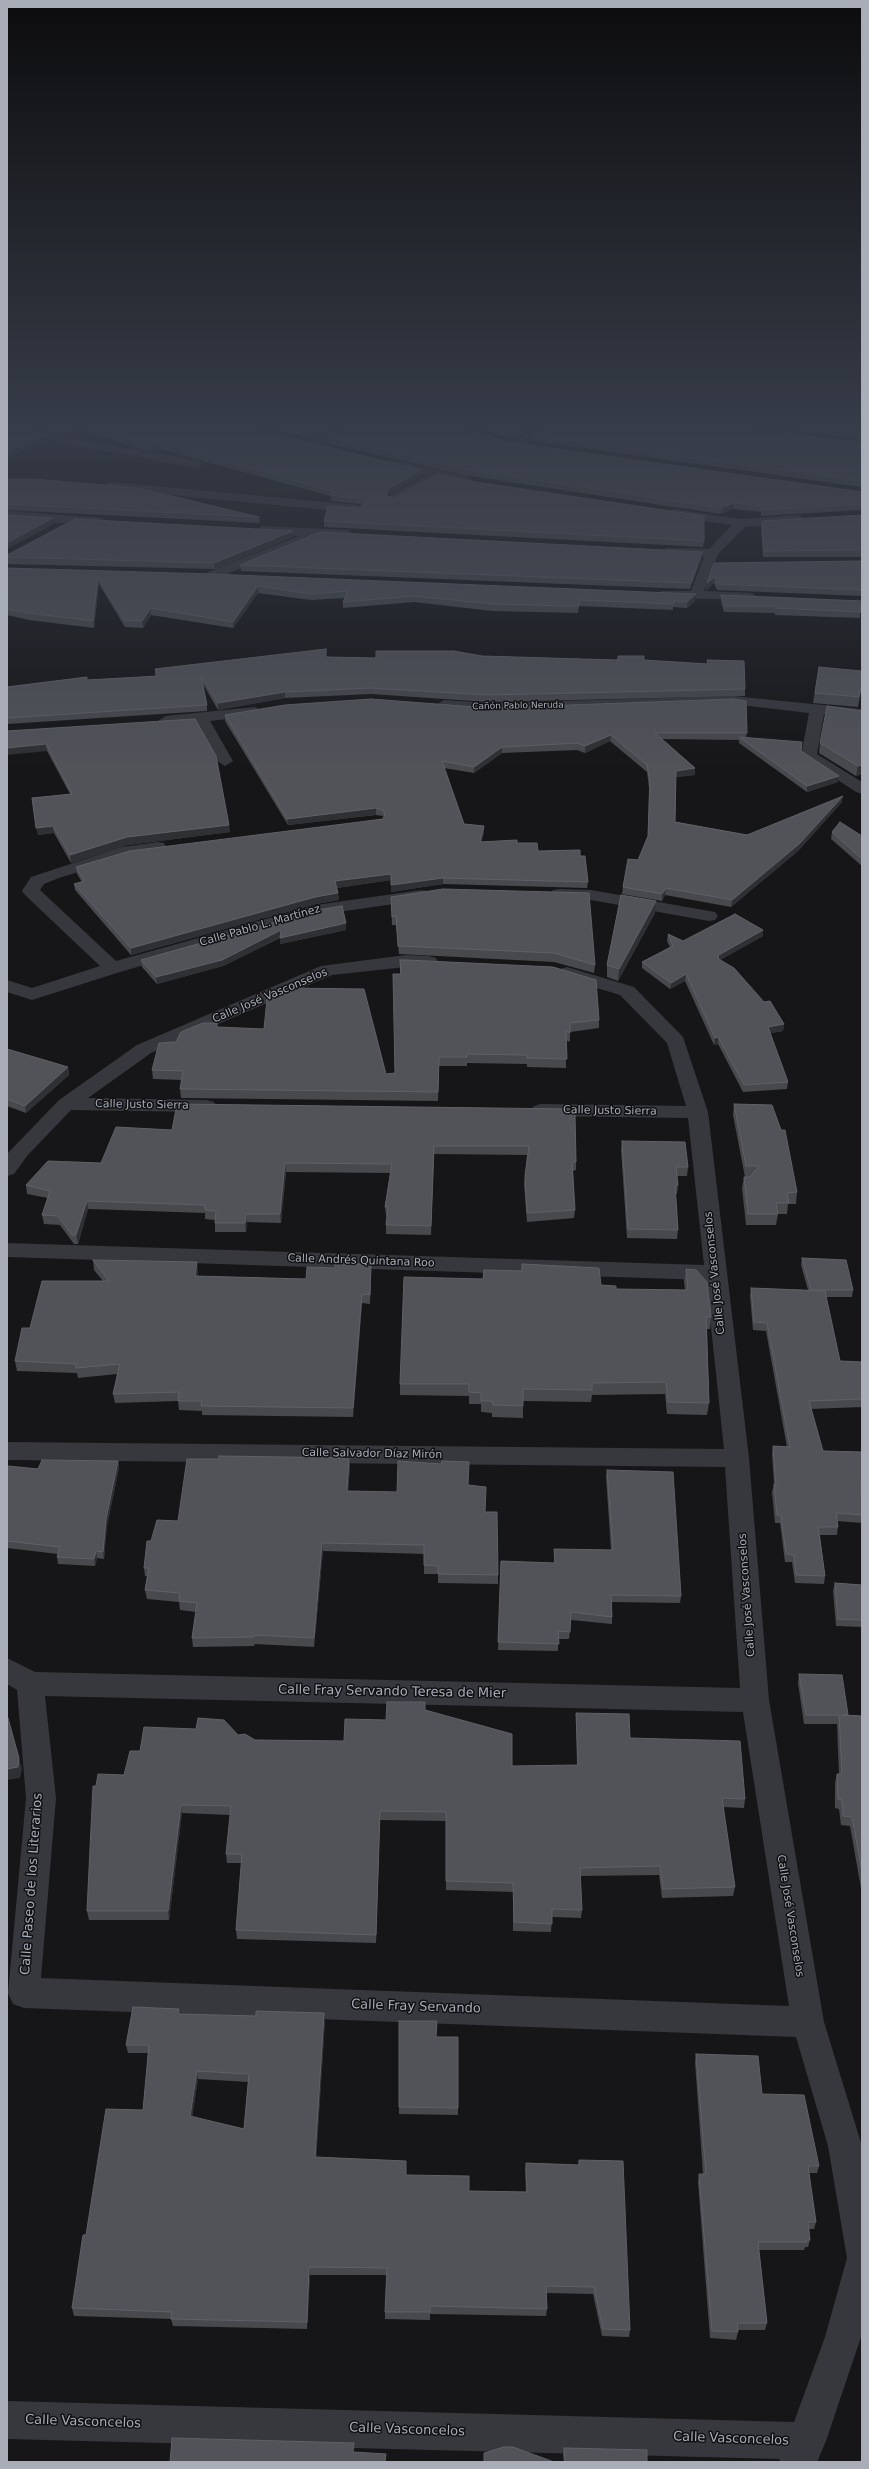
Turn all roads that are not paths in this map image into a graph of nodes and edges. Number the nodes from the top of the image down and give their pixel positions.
1 (293, 542) edge
2 (725, 542) edge
3 (657, 550) edge
4 (711, 558) junction
5 (724, 563) edge
6 (197, 575) edge
7 (213, 575) junction
8 (245, 577) edge
9 (649, 593) edge
10 (696, 595) junction
11 (767, 598) edge
12 (426, 704) edge
13 (272, 708) edge
14 (817, 708) junction
15 (862, 714) edge
16 (200, 719) junction
17 (154, 722) edge
18 (225, 761) dead end
19 (862, 789) edge
20 (173, 845) edge
21 (436, 893) edge
22 (544, 894) edge
23 (709, 916) dead end
24 (445, 963) edge
25 (113, 968) junction
26 (547, 968) edge
27 (7, 986) edge
28 (66, 1104) junction
29 (226, 1106) edge
30 (522, 1110) edge
31 (698, 1112) junction
32 (14, 1148) edge
33 (7, 1170) edge
34 (7, 1250) edge
35 (714, 1273) junction
36 (7, 1451) edge
37 (737, 1458) junction
38 (18, 1676) edge
39 (755, 1700) junction
40 (24, 1992) joint
41 (808, 2022) junction
42 (862, 2252) edge
43 (862, 2265) edge
44 (7, 2420) edge
45 (802, 2451) edge

1 - 7 street
2 - 4 street
3 - 4 street
4 - 5 street
4 - 10 street
6 - 7 street
7 - 8 street
9 - 10 street
10 - 11 street
12 - 14 street, Cañón Pablo Neruda
13 - 16 street
14 - 15 street, Cañón Pablo Neruda
14 - 19 street
16 - 17 street
16 - 18 street
20 - 25 street
21 - 25 street, Calle Pablo L. Martínez
22 - 23 street
24 - 28 street, Calle José Vasconselos
25 - 27 street, Calle Pablo L. Martínez
26 - 31 street, Calle José Vasconselos
28 - 29 street, Calle Justo Sierra
28 - 32 street, Calle José Vasconselos
30 - 31 street, Calle Justo Sierra
31 - 35 street, Calle José Vasconselos
32 - 33 street, Calle José Vasconselos
34 - 35 street, Calle Andrés Quintana Roo
35 - 37 street, Calle José Vasconselos
36 - 37 street, Calle Salvador Díaz Mirón
37 - 39 street, Calle José Vasconselos
38 - 39 street, Calle Fray Servando Teresa de Mier
38 - 40 street, Calle Paseo de los Literarios
39 - 41 street, Calle José Vasconselos
40 - 41 street, Calle Fray Servando
41 - 42 street, Calle José Vasconselos
43 - 45 street
44 - 45 street, Calle Vasconcelos

